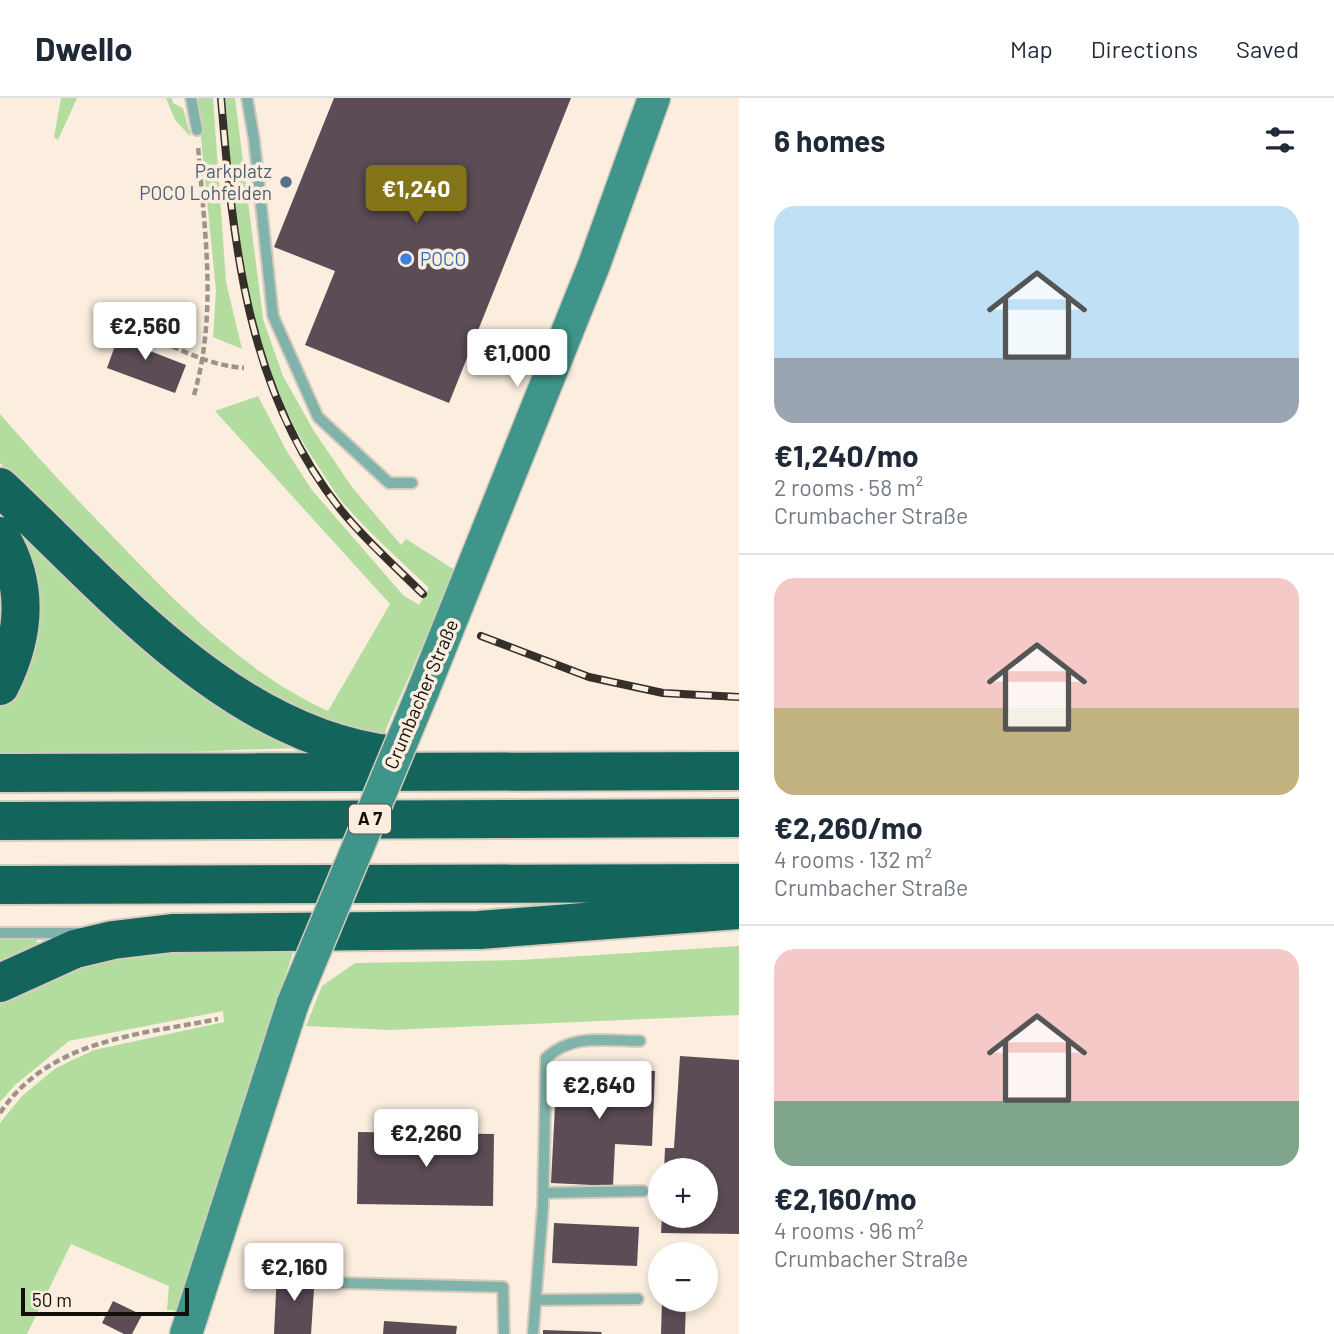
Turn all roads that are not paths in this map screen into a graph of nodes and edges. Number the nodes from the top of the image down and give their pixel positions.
1 (191, 98) edge
2 (247, 98) edge
3 (654, 98) edge
4 (197, 130) road end
5 (412, 483) dead end
6 (0, 487) edge
7 (0, 536) edge
8 (0, 686) edge
9 (533, 770) junction
10 (739, 771) edge
11 (0, 773) edge
12 (739, 818) edge
13 (0, 821) edge
14 (739, 883) edge
15 (0, 885) edge
16 (739, 910) edge
17 (0, 933) edge
18 (113, 940) junction
19 (0, 983) edge
20 (640, 1041) dead end
21 (643, 1191) dead end
22 (543, 1193) junction
23 (340, 1283) dead end
24 (638, 1299) dead end
25 (536, 1300) junction
26 (186, 1334) edge
27 (504, 1334) edge
28 (533, 1334) edge

1 - 4 lane
2 - 5 lane
3 - 26 main road, Crumbacher Straße, bridge
6 - 9 highway
7 - 8 highway
9 - 10 highway
9 - 11 highway
12 - 13 highway, A 7
14 - 15 highway
16 - 18 highway
17 - 18 lane
18 - 19 highway
20 - 22 lane
21 - 22 lane
22 - 25 lane
23 - 27 lane
24 - 25 lane
25 - 28 lane

